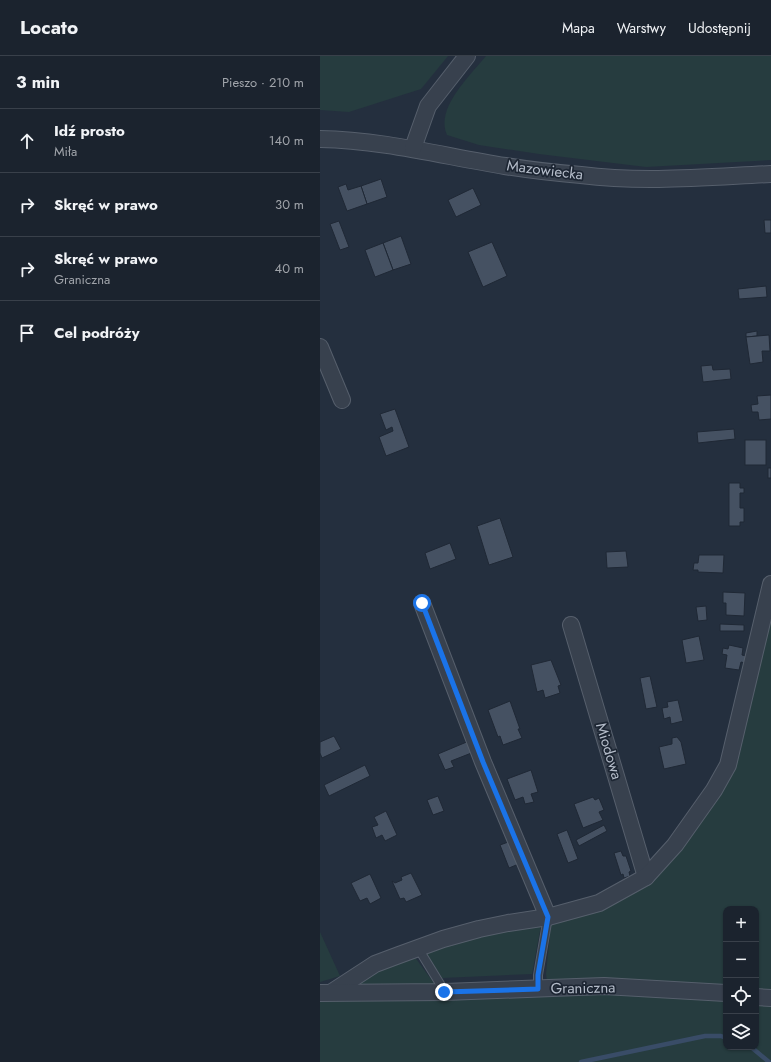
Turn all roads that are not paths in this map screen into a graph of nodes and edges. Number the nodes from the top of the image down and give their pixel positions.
1 (467, 56) edge
2 (320, 139) edge
3 (413, 148) junction
4 (771, 174) edge
5 (320, 347) edge
6 (342, 400) dead end
7 (771, 584) edge
8 (422, 603) dead end
9 (571, 625) dead end
10 (646, 877) junction
11 (548, 917) junction
12 (418, 948) junction
13 (538, 989) junction
14 (326, 992) edge
15 (444, 992) junction
16 (723, 993) edge
17 (759, 997) edge
18 (771, 998) edge

1 - 3 street
2 - 3 street, Mazowiecka
3 - 4 street, Mazowiecka
5 - 6 street
7 - 10 street
8 - 11 street
9 - 10 street, Miodowa
10 - 11 street
11 - 12 street
11 - 13 lane
12 - 14 street
12 - 15 lane
13 - 15 street, Graniczna
13 - 16 street, Graniczna
14 - 15 street, Graniczna
17 - 18 street

